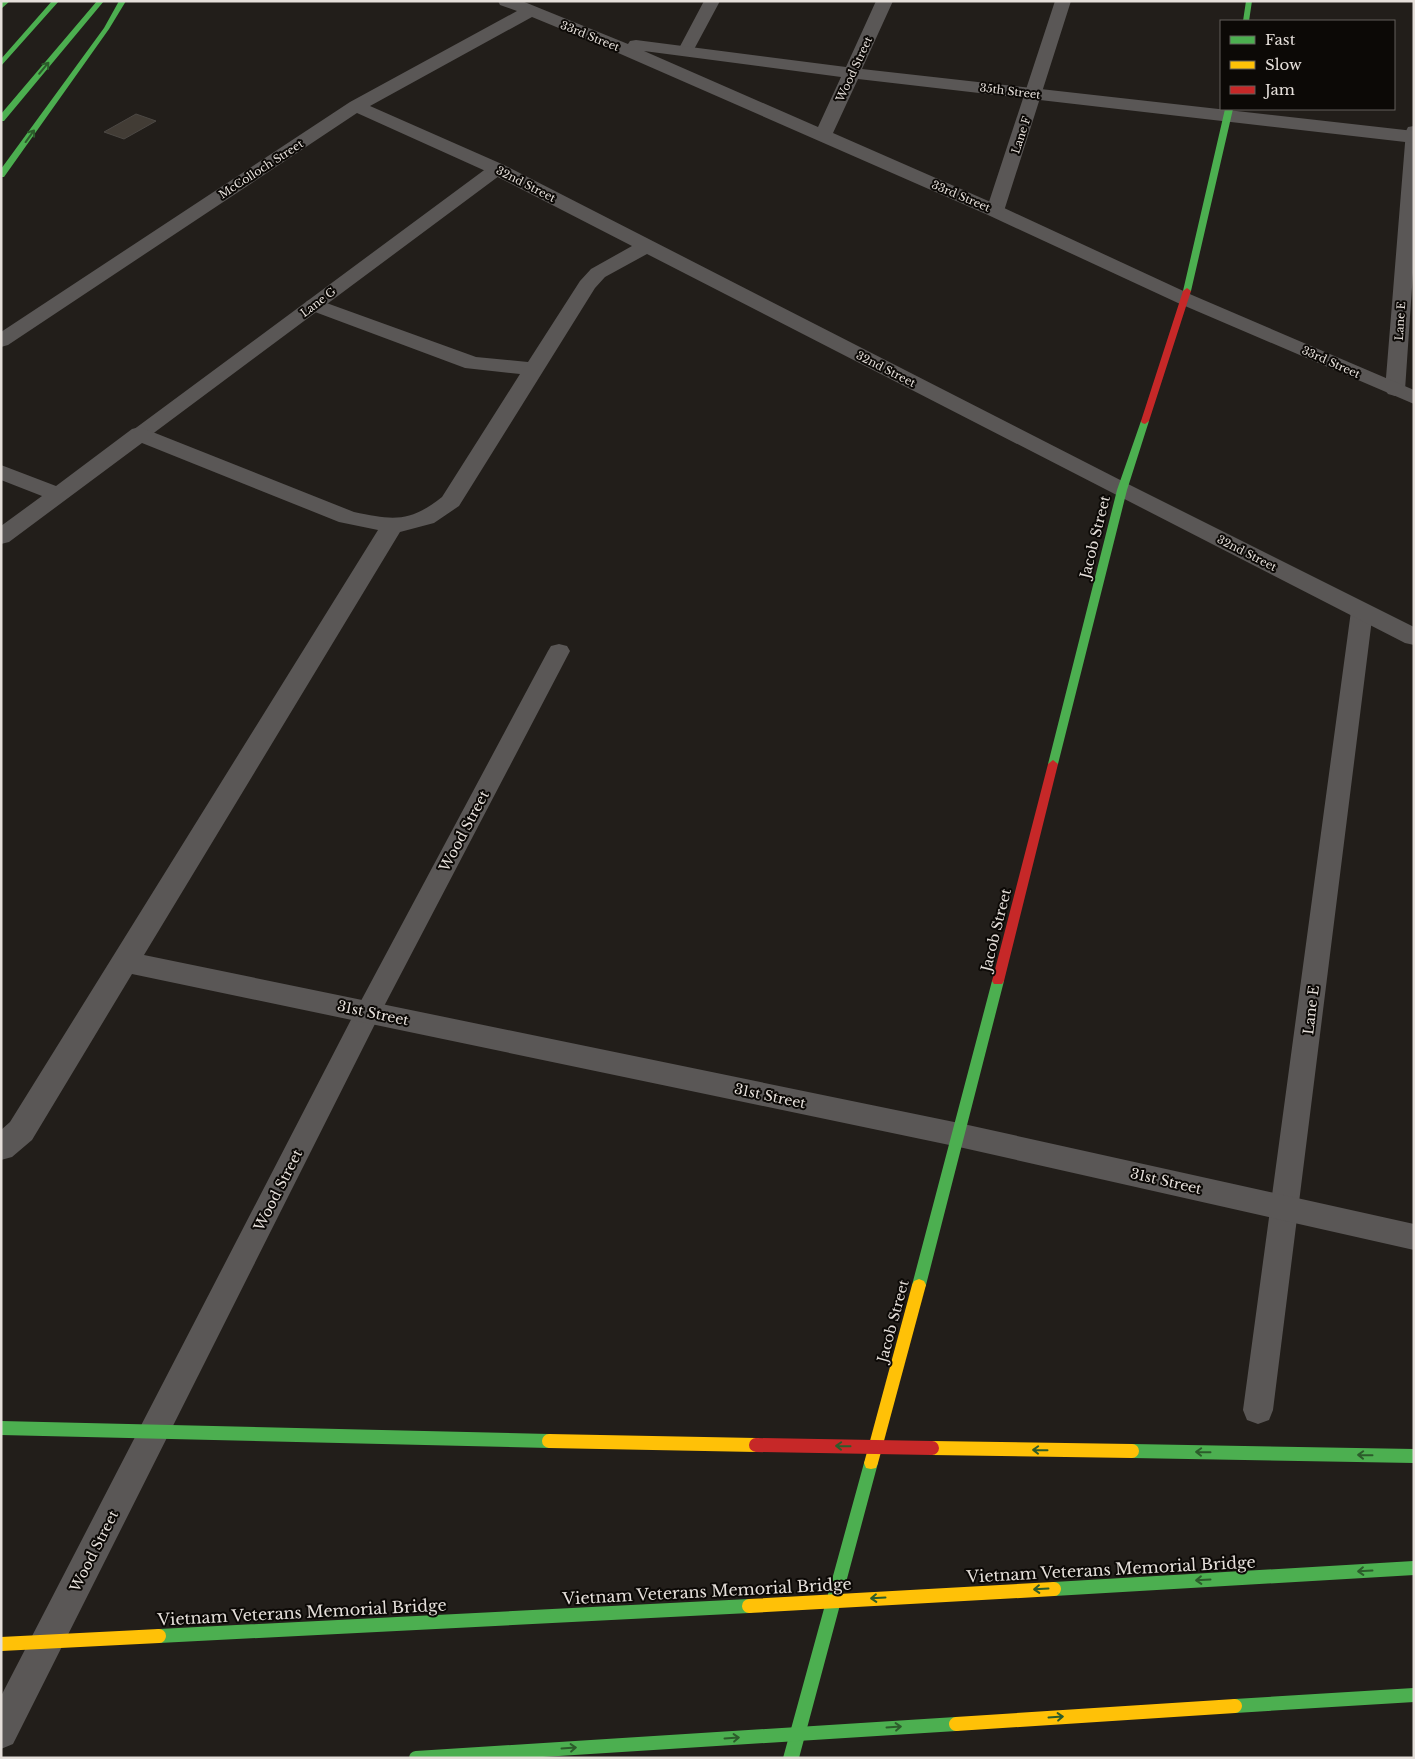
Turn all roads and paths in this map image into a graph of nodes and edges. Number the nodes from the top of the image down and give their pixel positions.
1 (7, 1) edge
2 (56, 1) edge
3 (101, 1) edge
4 (123, 1) edge
5 (506, 1) edge
6 (712, 1) edge
7 (885, 1) edge
8 (1063, 1) edge
9 (1250, 1) edge
10 (1, 7) edge
11 (529, 12) junction
12 (1246, 20) edge
13 (606, 42) junction
14 (686, 52) junction
15 (1, 64) edge
16 (853, 73) junction
17 (1034, 94) junction
18 (356, 106) junction
19 (1228, 112) edge
20 (1, 118) edge
21 (1414, 131) edge
22 (822, 137) junction
23 (1414, 137) edge
24 (496, 169) junction
25 (1, 175) edge
26 (996, 211) junction
27 (646, 246) junction
28 (1185, 298) junction
29 (314, 305) junction
30 (1408, 311) edge
31 (1, 341) edge
32 (534, 369) junction
33 (1404, 394) edge
34 (140, 434) junction
35 (1, 472) edge
36 (1122, 490) junction
37 (57, 494) junction
38 (393, 525) junction
39 (1, 537) edge
40 (1362, 611) junction
41 (1414, 637) edge
42 (559, 651) dead end
43 (124, 962) junction
44 (368, 1012) junction
45 (960, 1135) junction
46 (1, 1148) edge
47 (1285, 1208) junction
48 (1414, 1237) edge
49 (1258, 1410) dead end
50 (1, 1428) edge
51 (1414, 1456) edge
52 (1414, 1568) edge
53 (1, 1644) edge
54 (1414, 1695) edge
55 (1, 1732) edge
56 (416, 1758) edge
57 (790, 1758) edge

1 - 10 main road
2 - 15 main road
20 -> 3 main road
25 -> 4 main road
5 - 11 street, 33rd Street
6 - 14 lane
7 - 16 street, Wood Street
8 - 17 lane, Lane F
9 - 12 main road
11 - 13 street, 33rd Street
11 - 18 street, McColloch Street
13 - 14 street, 35th Street
13 - 22 street, 33rd Street
14 - 16 street, 35th Street
16 - 17 street, 35th Street
16 - 22 street, Wood Street
17 - 19 street, 35th Street
17 - 26 lane, Lane F
18 - 24 street, 32nd Street
18 - 31 street, McColloch Street
19 - 23 street, 35th Street
19 - 28 main road, Jacob Street
21 - 23 lane, Lane E
22 - 26 street, 33rd Street
23 - 30 lane, Lane E
24 - 27 street, 32nd Street
24 - 29 lane, Lane G
26 - 28 street, 33rd Street
27 - 32 street
27 - 36 street, 32nd Street
28 - 33 street, 33rd Street
28 - 36 main road, Jacob Street
29 - 32 street
29 - 34 lane, Lane G
30 - 33 lane, Lane E
32 - 38 street
34 - 37 street
34 - 38 street
35 - 37 street
36 - 40 street, 32nd Street
36 - 45 main road, Jacob Street
37 - 39 street
38 - 43 street
40 - 41 street, 32nd Street
40 - 47 lane, Lane E
42 - 44 lane, Wood Street
43 - 44 street, 31st Street
43 - 46 street
44 - 45 street, 31st Street
44 - 55 lane, Wood Street
45 - 47 street, 31st Street
45 - 57 main road, Jacob Street
47 - 48 street, 31st Street
47 - 49 lane, Lane E
51 -> 50 main road, bridge
52 -> 53 main road, Vietnam Veterans Memorial Bridge, bridge
56 -> 54 main road, bridge

